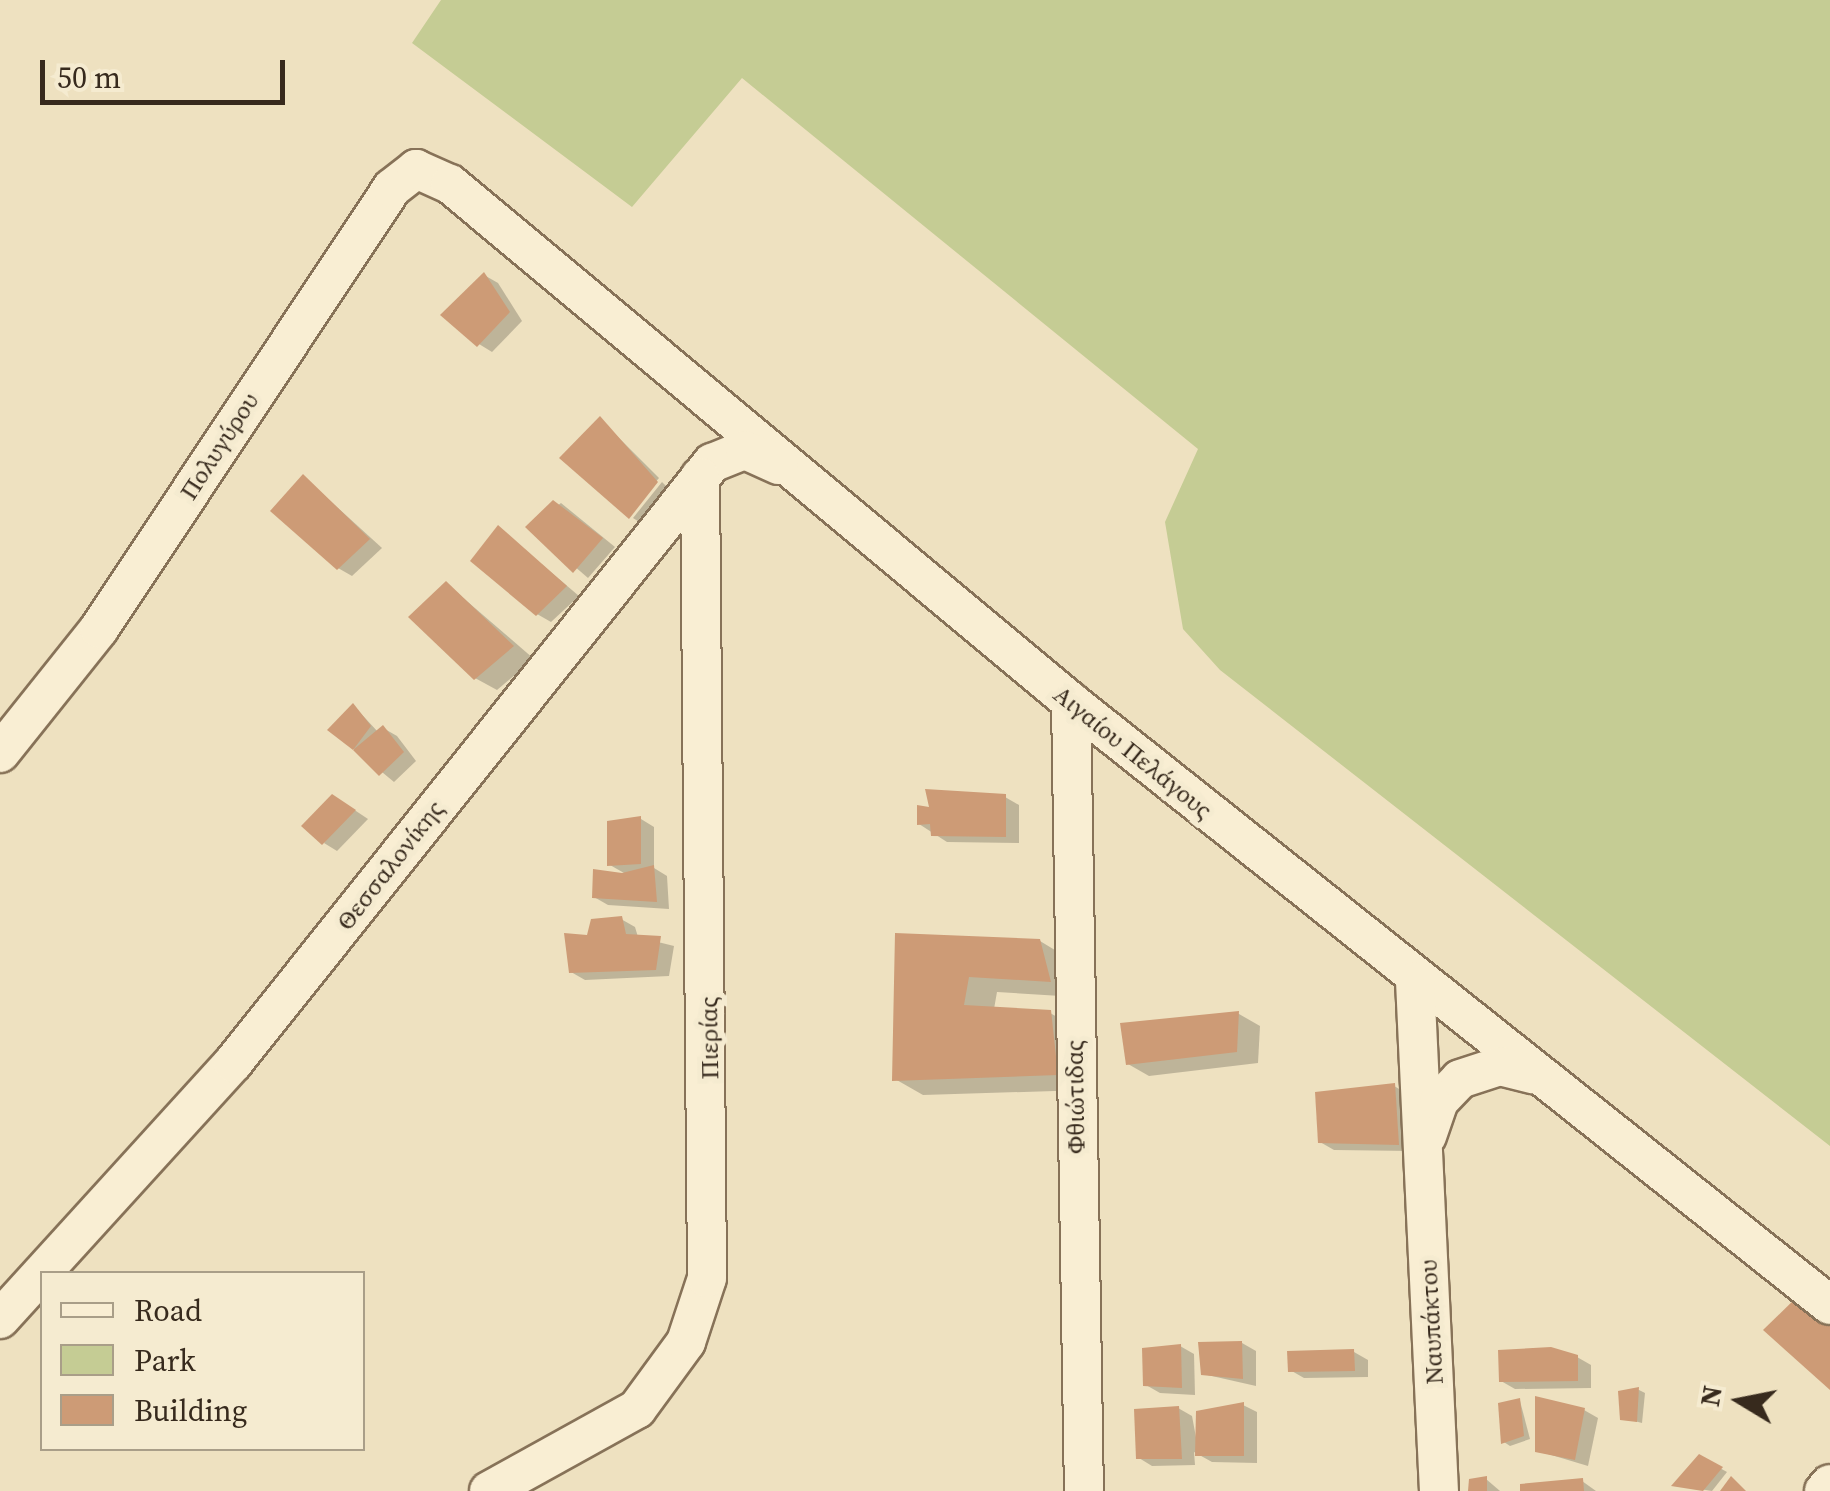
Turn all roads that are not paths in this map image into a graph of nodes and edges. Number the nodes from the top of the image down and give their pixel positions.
1 (450, 184) joint
2 (788, 470) junction
3 (700, 477) junction
4 (1071, 702) junction
5 (0, 753) edge
6 (1415, 981) junction
7 (1548, 1085) junction
8 (1423, 1153) junction
9 (43, 1271) edge
10 (40, 1274) edge
11 (1830, 1304) edge
12 (0, 1318) edge
13 (1830, 1484) edge
14 (489, 1491) edge
15 (1084, 1491) edge
16 (1439, 1491) edge
17 (1824, 1491) edge

1 - 2 street, Αιγαίου Πελάγους
1 - 5 street, Πολυγύρου
2 - 3 street, Θεσσαλονίκης
2 - 4 street, Αιγαίου Πελάγους
3 - 9 street, Θεσσαλονίκης
3 - 14 street, Πιερίας
4 - 6 street, Αιγαίου Πελάγους
4 - 15 street, Φθιώτιδας
6 - 7 street, Αιγαίου Πελάγους
6 - 8 street, Ναυπάκτου
7 - 8 street, Ναυπάκτου
7 - 11 street, Αιγαίου Πελάγους
8 - 16 street, Ναυπάκτου
10 - 12 street, Θεσσαλονίκης
13 - 17 street

